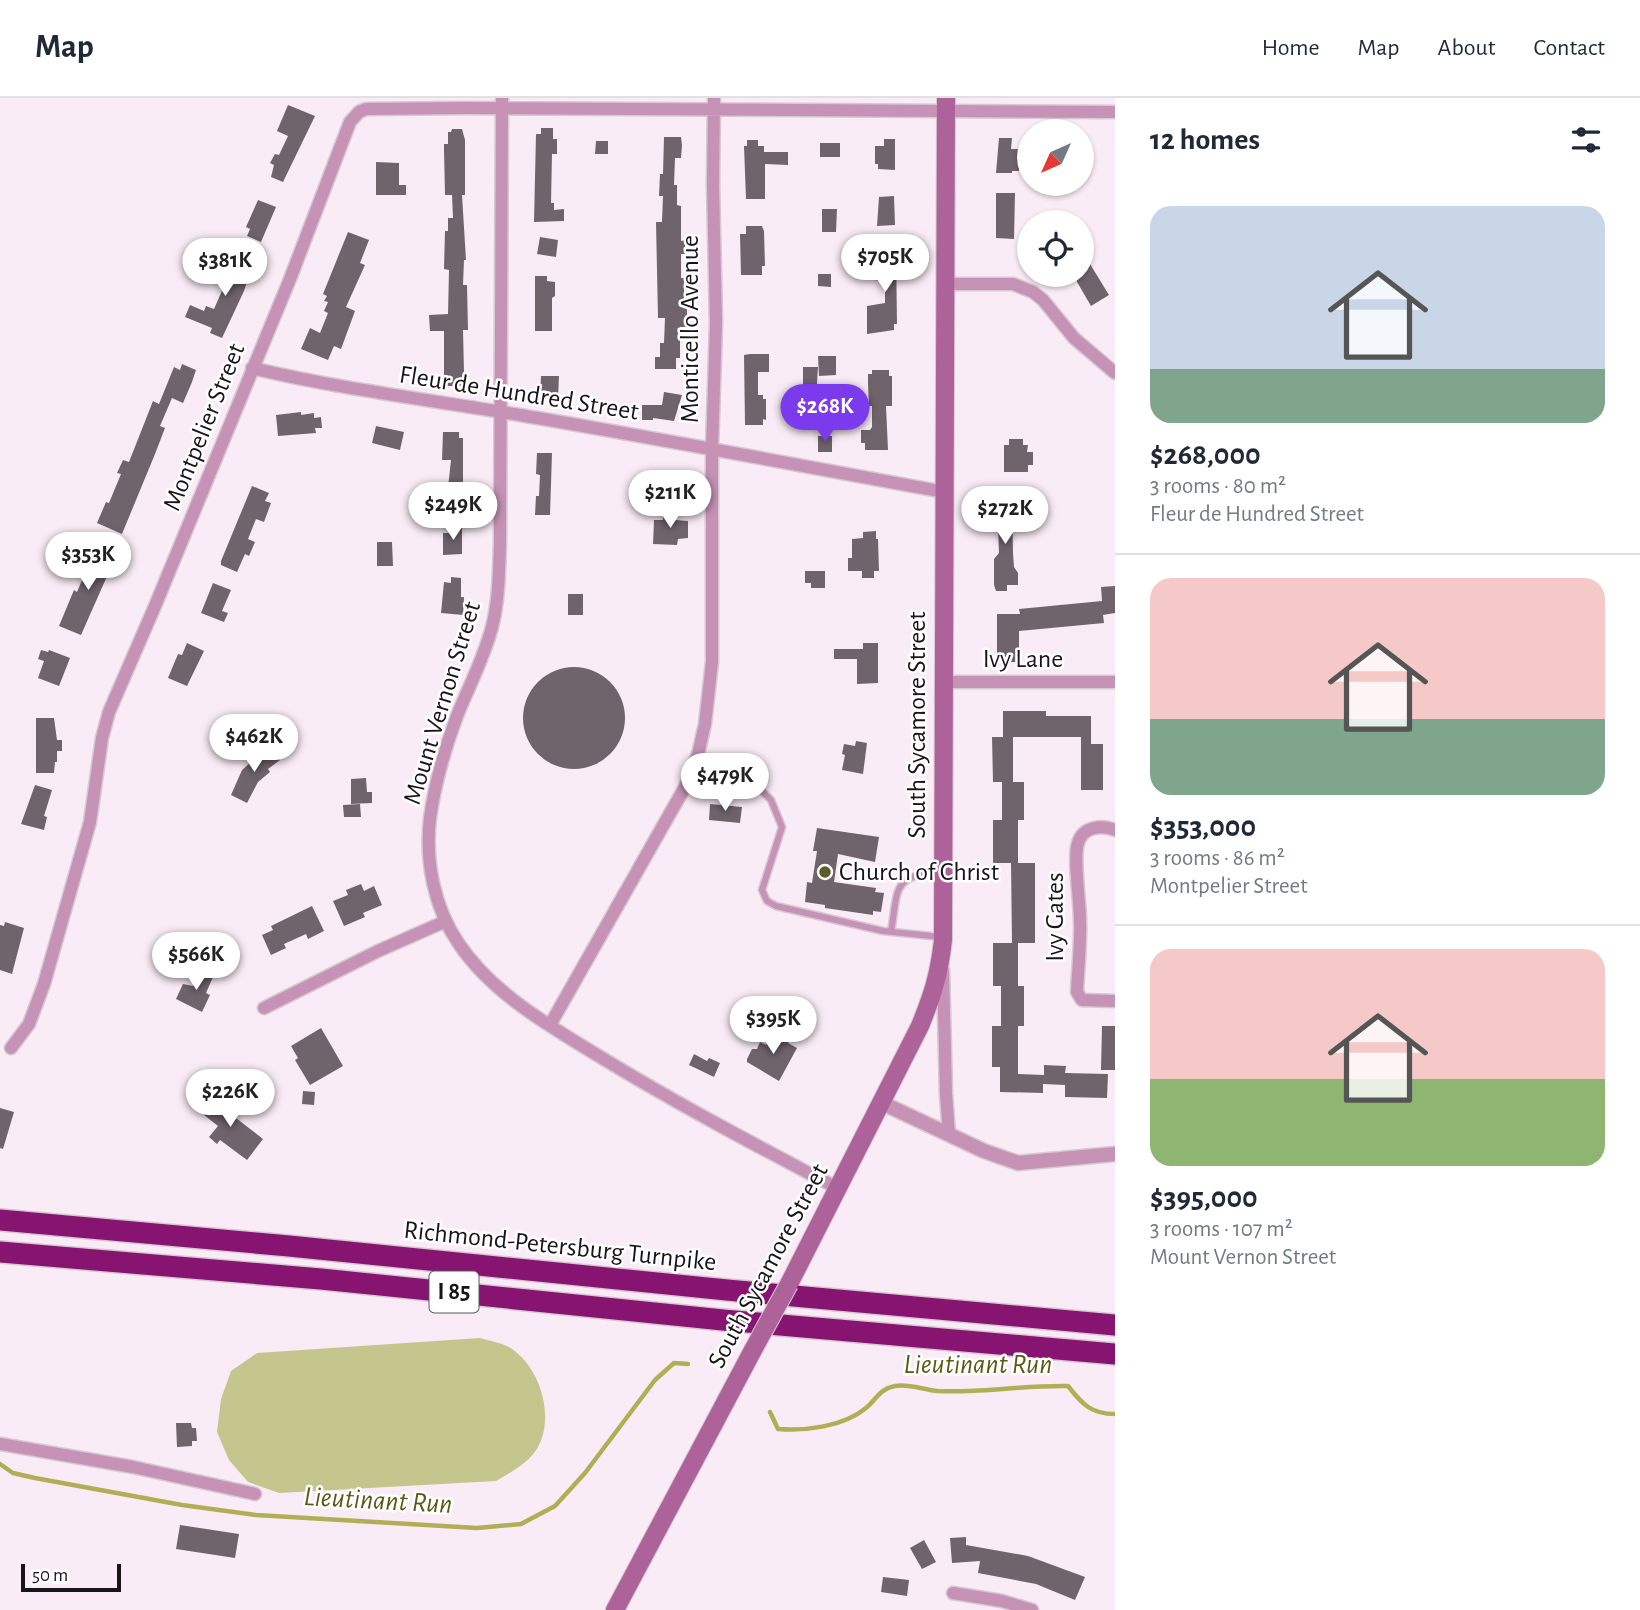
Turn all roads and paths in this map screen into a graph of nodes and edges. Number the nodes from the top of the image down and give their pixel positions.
1 (502, 104) edge
2 (714, 104) edge
3 (946, 105) edge
4 (1115, 112) edge
5 (945, 284) junction
6 (252, 368) junction
7 (1115, 373) edge
8 (502, 412) junction
9 (712, 449) junction
10 (944, 492) junction
11 (944, 681) junction
12 (1109, 682) edge
13 (693, 768) junction
14 (1115, 830) edge
15 (943, 867) junction
16 (446, 921) junction
17 (891, 932) junction
18 (943, 939) junction
19 (1115, 1001) edge
20 (264, 1007) dead end
21 (550, 1025) junction
22 (11, 1048) dead end
23 (883, 1103) junction
24 (949, 1133) junction
25 (1115, 1154) edge
26 (839, 1189) junction
27 (0, 1220) edge
28 (0, 1252) edge
29 (1115, 1325) edge
30 (1115, 1354) edge
31 (0, 1444) edge
32 (255, 1494) dead end
33 (953, 1593) dead end
34 (615, 1610) edge
35 (1032, 1610) edge

1 - 2 street
1 - 6 street, Montpelier Street
1 - 8 street, Mount Vernon Street
2 - 3 street
2 - 9 street, Monticello Avenue
3 - 4 street
3 - 5 main road, South Sycamore Street
5 - 7 street
5 - 10 main road, South Sycamore Street
6 - 8 street, Fleur de Hundred Street
6 - 22 street, Montpelier Street
8 - 9 street, Fleur de Hundred Street
8 - 16 street, Mount Vernon Street
9 - 10 street, Fleur de Hundred Street
9 - 13 street, Monticello Avenue
10 - 11 main road, South Sycamore Street
11 - 12 street, Ivy Lane
11 - 15 main road, South Sycamore Street
13 - 17 lane
13 - 21 street, Monticello Avenue
14 - 19 street, Ivy Gates
15 - 17 lane
15 - 18 main road, South Sycamore Street
16 - 20 street
16 - 21 street, Mount Vernon Street
17 - 18 lane
18 - 23 main road, South Sycamore Street
18 - 24 street
21 - 26 street, Mount Vernon Street
23 - 24 street
23 - 26 main road, South Sycamore Street
24 - 25 street
26 - 34 main road, South Sycamore Street, bridge
27 - 29 highway, Richmond-Petersburg Turnpike / I 85
28 - 30 highway, I 85
31 - 32 street
33 - 35 street

